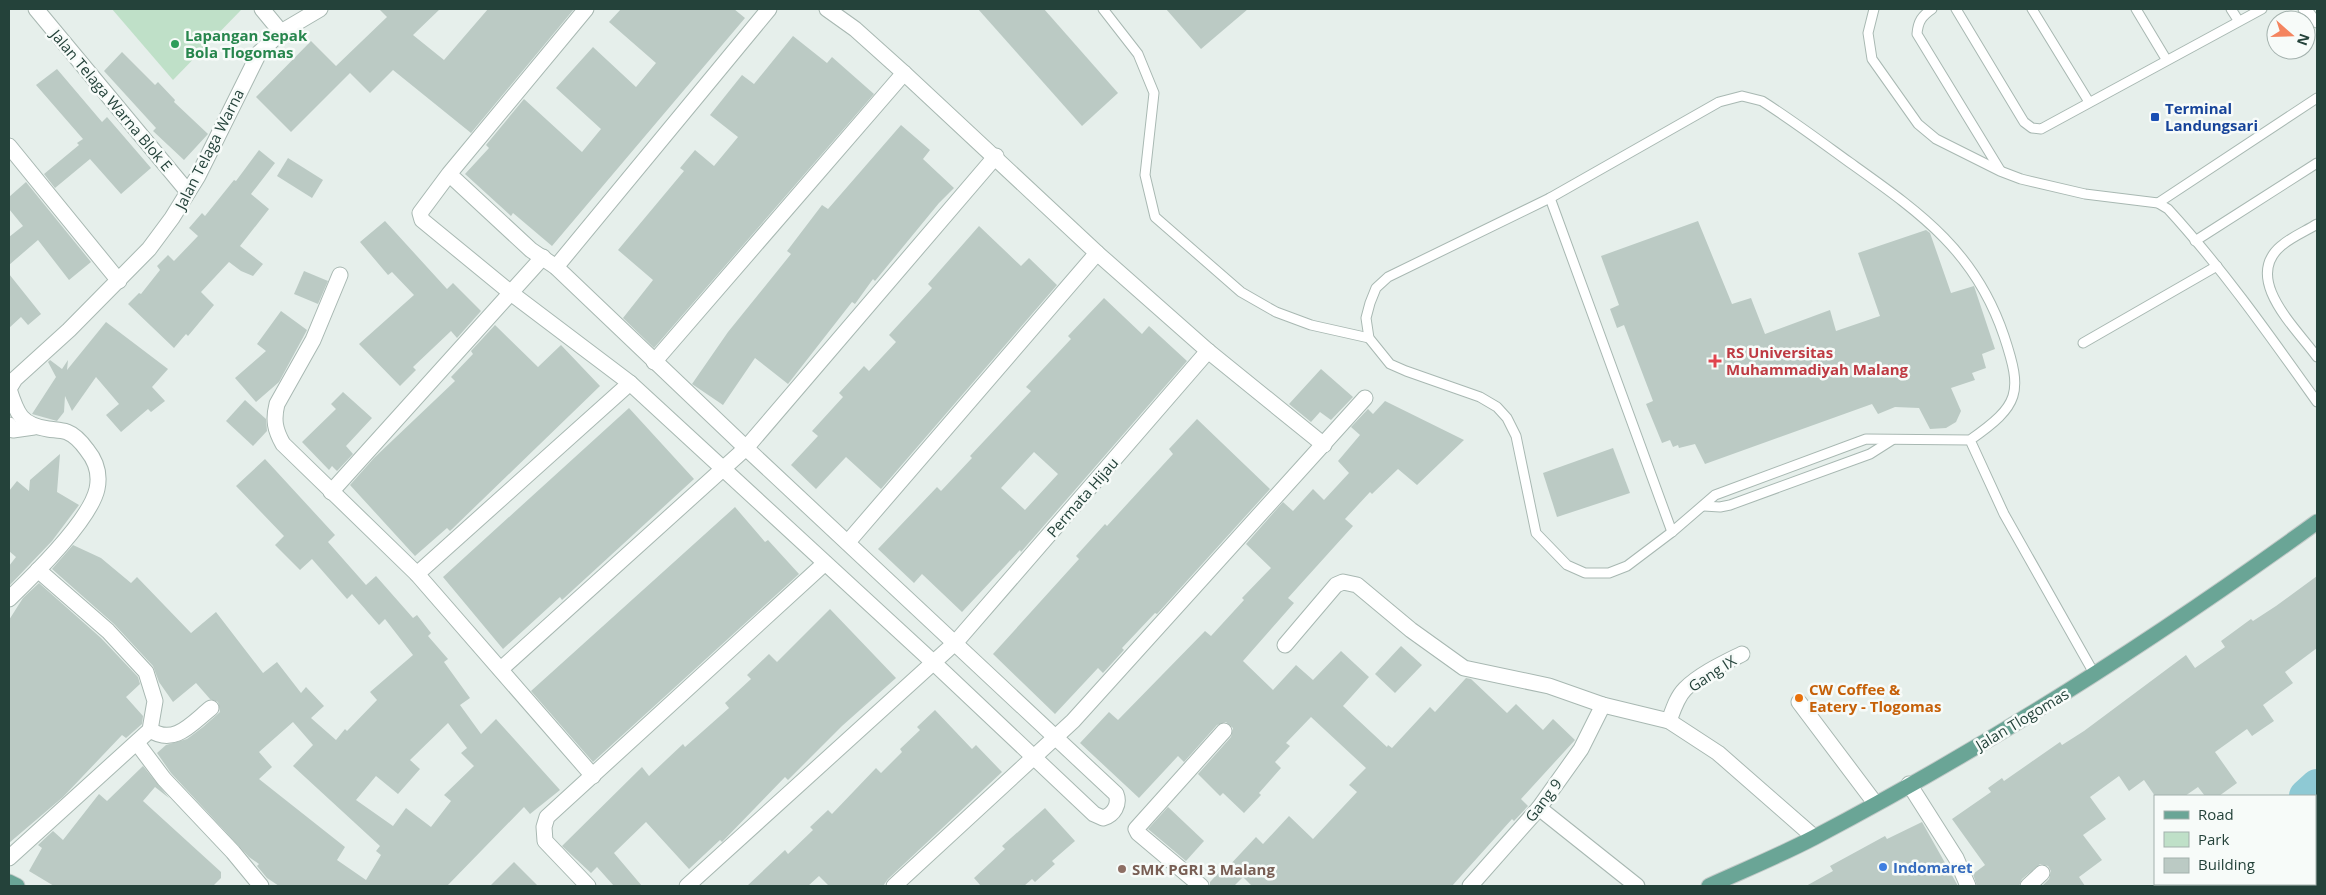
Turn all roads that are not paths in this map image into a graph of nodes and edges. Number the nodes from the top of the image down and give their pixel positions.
1 (36, 9) edge
2 (262, 9) edge
3 (320, 9) edge
4 (586, 9) edge
5 (769, 9) edge
6 (827, 9) edge
7 (1103, 9) edge
8 (1874, 9) edge
9 (1932, 9) edge
10 (1956, 9) edge
11 (2032, 9) edge
12 (2136, 9) edge
13 (2231, 9) edge
14 (2262, 9) edge
15 (2238, 20) junction
16 (281, 32) junction
17 (2166, 59) junction
18 (904, 73) junction
19 (2317, 98) edge
20 (2089, 102) junction
21 (9, 146) edge
22 (996, 156) junction
23 (2317, 163) edge
24 (2000, 171) junction
25 (449, 174) junction
26 (188, 192) junction
27 (1550, 198) junction
28 (2158, 203) junction
29 (2317, 224) edge
30 (2195, 240) junction
31 (1097, 253) junction
32 (543, 257) junction
33 (2217, 266) junction
34 (556, 267) junction
35 (340, 275) dead end
36 (119, 280) junction
37 (511, 294) junction
38 (1369, 338) junction
39 (2083, 343) dead end
40 (1208, 351) junction
41 (2317, 357) edge
42 (654, 362) junction
43 (10, 383) edge
44 (630, 383) junction
45 (1365, 398) dead end
46 (2317, 402) edge
47 (34, 427) junction
48 (10, 428) edge
49 (1892, 440) junction
50 (1970, 440) junction
51 (1324, 445) junction
52 (746, 448) junction
53 (725, 469) junction
54 (331, 492) junction
55 (1704, 506) junction
56 (2317, 522) edge
57 (1672, 532) junction
58 (848, 542) junction
59 (825, 564) junction
60 (38, 570) junction
61 (417, 574) junction
62 (9, 599) edge
63 (956, 642) junction
64 (1285, 645) dead end
65 (1742, 654) dead end
66 (934, 663) junction
67 (500, 669) junction
68 (2095, 675) junction
69 (1799, 702) dead end
70 (1603, 705) junction
71 (211, 708) dead end
72 (1669, 720) junction
73 (150, 730) junction
74 (1224, 731) dead end
75 (1056, 738) junction
76 (137, 743) junction
77 (1034, 759) junction
78 (592, 776) junction
79 (1909, 784) junction
80 (1876, 803) junction
81 (1539, 808) junction
82 (1814, 837) junction
83 (9, 858) edge
84 (2042, 873) dead end
85 (9, 882) edge
86 (18, 886) edge
87 (261, 886) edge
88 (588, 886) edge
89 (687, 886) edge
90 (894, 886) edge
91 (1201, 886) edge
92 (1470, 886) edge
93 (1637, 886) edge
94 (1709, 886) edge
95 (1968, 886) edge
96 (2028, 886) edge

1 - 26 street, Jalan Telaga Warna Blok E
2 - 16 street
3 - 16 street, Jalan Telaga Warna
4 - 25 street
5 - 34 street
6 - 18 street
7 - 38 lane
8 - 24 lane
9 - 24 lane
10 - 20 lane
11 - 20 lane
12 - 17 lane
13 - 15 lane
14 - 15 lane
15 - 17 lane
16 - 26 street, Jalan Telaga Warna
17 - 20 lane
18 - 22 street
18 - 42 street
19 - 28 lane
21 - 36 street
22 - 31 street
22 - 52 street
23 - 30 lane
24 - 28 lane
25 - 32 street
25 - 37 street
26 - 36 street, Jalan Telaga Warna
27 - 38 lane
27 - 50 lane
27 - 57 lane
28 - 30 lane
29 - 41 lane
30 - 33 lane
31 - 40 street
31 - 58 street
32 - 34 street
32 - 37 street
33 - 39 lane
33 - 46 lane
34 - 42 street
35 - 54 street
36 - 43 street, Jalan Telaga Warna
37 - 44 street
37 - 54 street
38 - 57 lane
40 - 51 street
40 - 63 street, Permata Hijau
42 - 52 street
43 - 47 street
44 - 53 street
44 - 61 street
45 - 51 street
47 - 48 street
47 - 60 street
49 - 50 lane
49 - 55 lane
49 - 55 lane
50 - 68 lane
51 - 75 street
52 - 53 street
52 - 58 street
53 - 59 street
53 - 67 street
54 - 61 street
55 - 57 lane
56 - 68 main road, Jalan Tlogomas
58 - 63 street
59 - 66 street
59 - 78 street
60 - 62 street
60 - 73 street
61 - 67 street
63 - 66 street, Permata Hijau
63 - 75 street
64 - 70 street
65 - 72 street, Gang IX
66 - 77 street
66 - 89 street, Permata Hijau
67 - 78 street
68 - 79 main road, Jalan Tlogomas
69 - 80 street
70 - 72 street
70 - 81 street, Gang 9
71 - 73 street
72 - 82 street
73 - 76 street
74 - 91 street
75 - 77 street
75 - 77 street
76 - 83 street
76 - 87 street
77 - 90 street
78 - 88 street
79 - 80 main road, Jalan Tlogomas
79 - 95 street
80 - 82 main road, Jalan Tlogomas
81 - 92 street, Gang 9
81 - 93 street
82 - 94 main road, Jalan Tlogomas
84 - 96 street
85 - 86 main road

